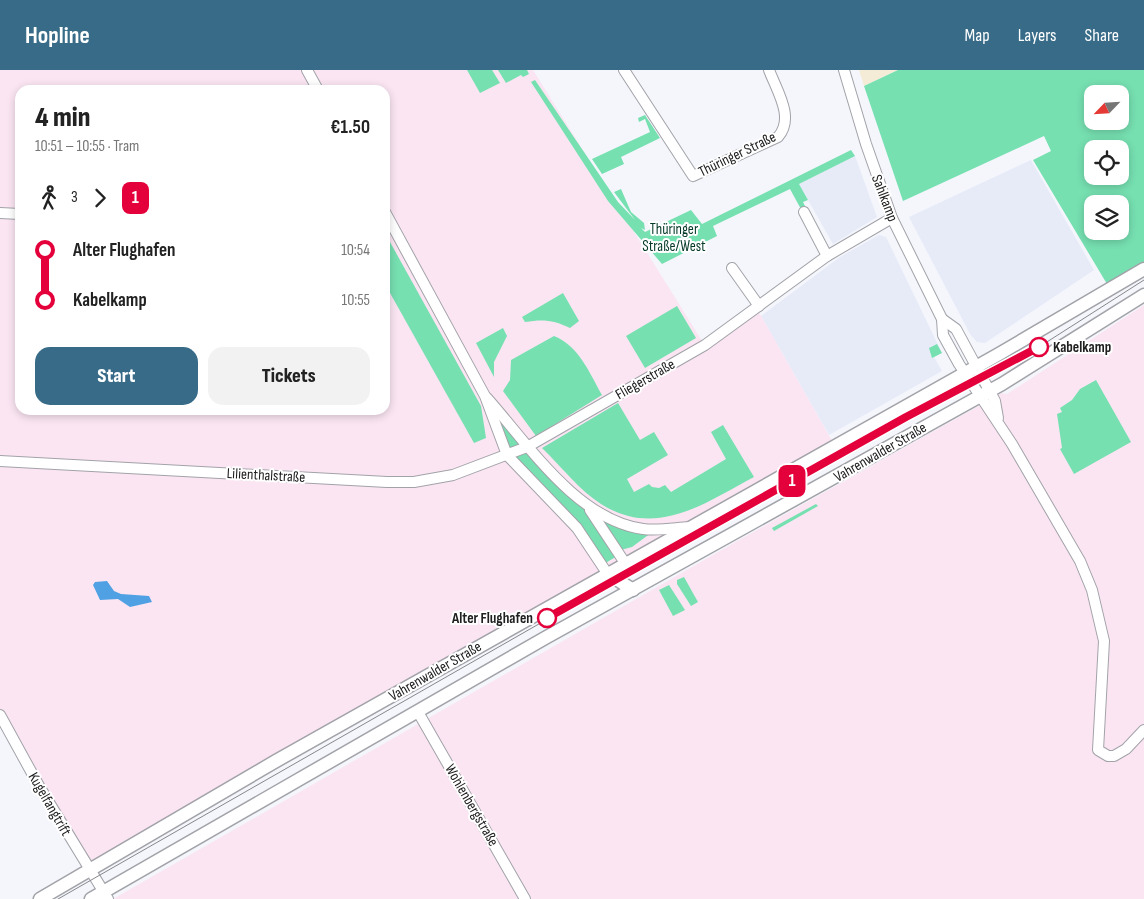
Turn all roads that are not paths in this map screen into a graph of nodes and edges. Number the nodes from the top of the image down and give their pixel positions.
1 (307, 70) edge
2 (624, 70) edge
3 (769, 70) edge
4 (844, 70) edge
5 (315, 85) edge
6 (804, 212) dead end
7 (0, 213) edge
8 (15, 214) edge
9 (892, 218) junction
10 (390, 221) edge
11 (827, 256) junction
12 (732, 268) dead end
13 (1144, 268) edge
14 (1144, 295) edge
15 (759, 306) junction
16 (942, 319) junction
17 (977, 366) junction
18 (964, 373) junction
19 (985, 393) junction
20 (485, 396) junction
21 (527, 447) junction
22 (507, 455) junction
23 (0, 461) edge
24 (588, 507) junction
25 (689, 527) junction
26 (625, 564) junction
27 (607, 573) junction
28 (632, 590) junction
29 (418, 712) junction
30 (0, 715) edge
31 (1144, 730) edge
32 (89, 870) junction
33 (106, 895) edge
34 (40, 899) edge
35 (91, 899) edge
36 (525, 899) edge

1 - 5 street
2 - 3 street, Thüringer Straße
4 - 9 street, Sahlkamp
6 - 11 street
7 - 8 street
9 - 11 street, Fliegerstraße
9 - 16 street, Sahlkamp
10 - 20 street
11 - 15 street, Fliegerstraße
12 - 15 street
13 - 17 main road, Vahrenwalder Straße
14 - 19 main road, Vahrenwalder Straße
15 - 21 street, Fliegerstraße
16 - 17 street, Sahlkamp
16 - 18 street, Sahlkamp
17 - 18 main road, Vahrenwalder Straße
17 - 19 street, Sahlkamp
18 - 19 street, Sahlkamp
18 - 25 main road, Vahrenwalder Straße
19 - 28 main road, Vahrenwalder Straße
19 - 31 street
20 - 21 street
20 - 22 street
21 - 22 street, Lilienthalstraße
21 - 24 street
22 - 23 street, Lilienthalstraße
22 - 27 street
24 - 25 street
24 - 26 street
25 - 26 main road, Vahrenwalder Straße
26 - 27 main road, Vahrenwalder Straße
26 - 28 main road
27 - 28 main road
27 - 32 main road, Vahrenwalder Straße
28 - 29 main road, Vahrenwalder Straße
29 - 33 main road, Vahrenwalder Straße
29 - 36 street, Wohlenbergstraße
30 - 32 street, Kugelfangtrift
32 - 33 street, Kugelfangtrift
32 - 34 main road, Vahrenwalder Straße
33 - 35 main road, Vahrenwalder Straße

